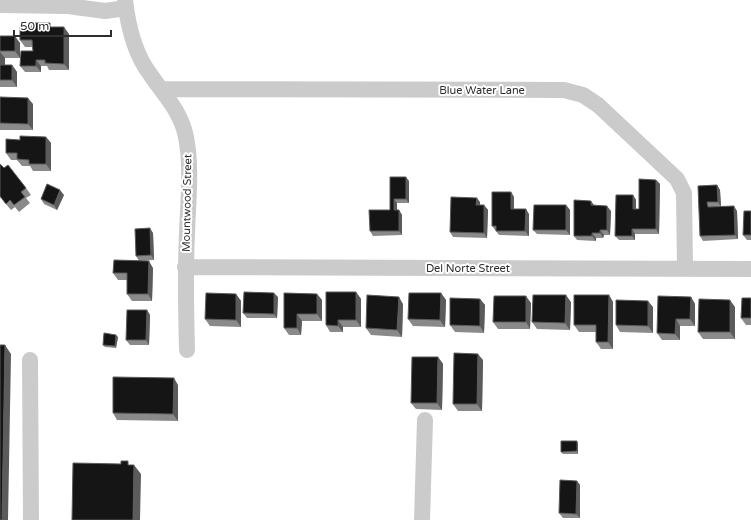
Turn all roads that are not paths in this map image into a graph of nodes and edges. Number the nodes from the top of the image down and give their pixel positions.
1 (125, 4) edge
2 (0, 5) edge
3 (162, 90) junction
4 (185, 267) junction
5 (685, 269) junction
6 (751, 270) edge
7 (187, 350) dead end
8 (30, 360) dead end
9 (425, 420) dead end
10 (31, 520) edge
11 (422, 520) edge

1 - 2 street
1 - 3 street, Mountwood Street
3 - 4 street, Mountwood Street
3 - 5 street, Blue Water Lane
4 - 5 street, Del Norte Street
4 - 7 street, Mountwood Street
5 - 6 street, Del Norte Street
8 - 10 street
9 - 11 street

